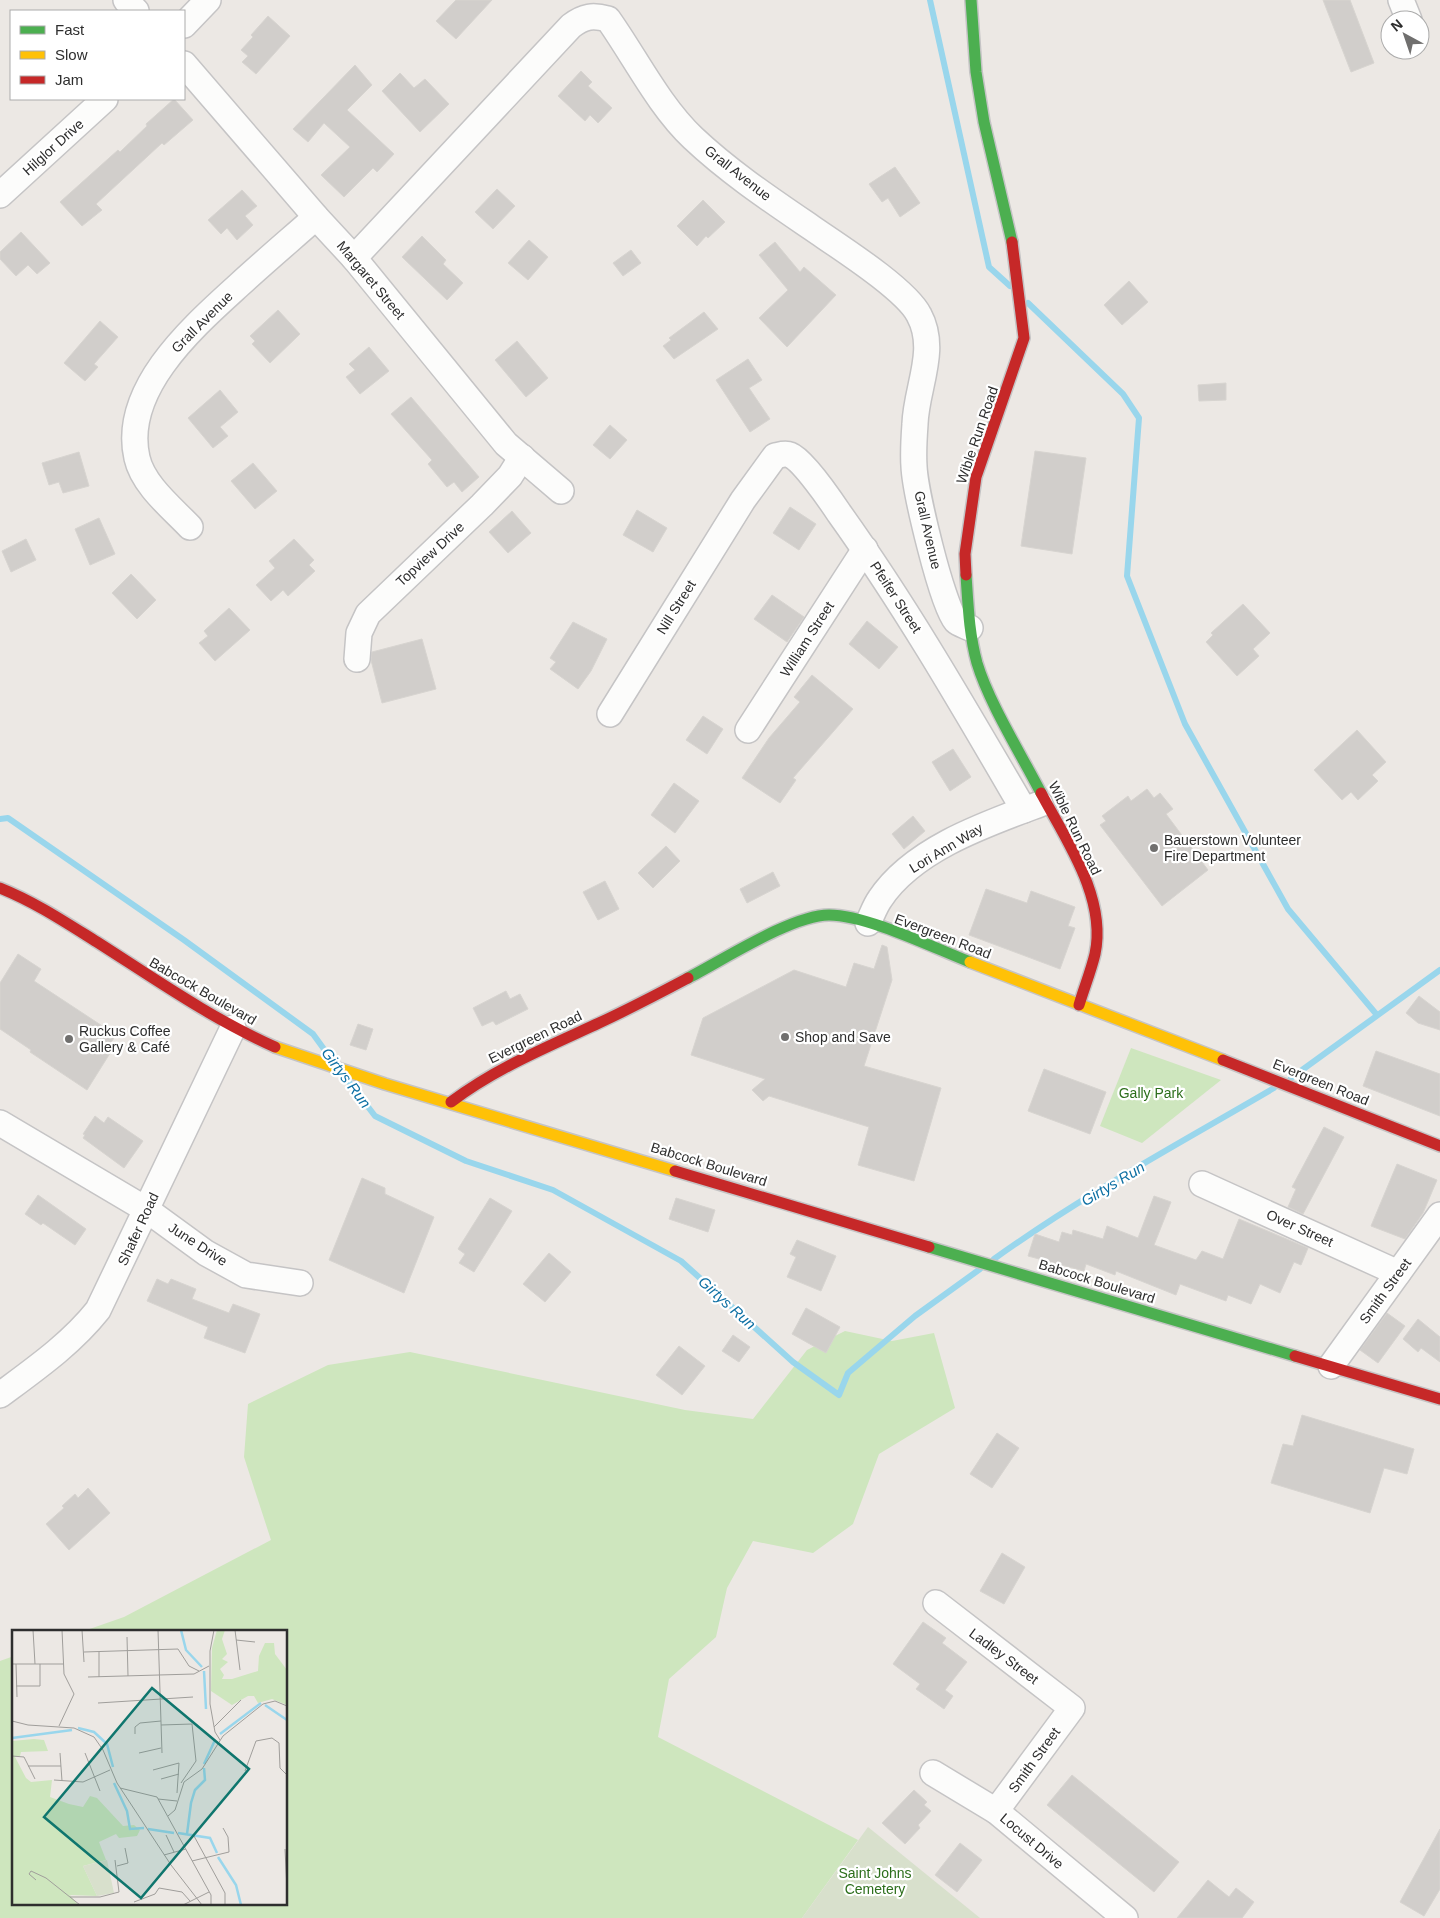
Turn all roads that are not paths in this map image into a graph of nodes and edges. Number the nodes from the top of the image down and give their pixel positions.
1 (126, 0) edge
2 (208, 0) edge
3 (971, 0) edge
4 (135, 10) edge
5 (185, 24) edge
6 (185, 65) edge
7 (104, 100) edge
8 (0, 195) edge
9 (316, 217) junction
10 (354, 258) junction
11 (522, 457) junction
12 (561, 491) dead end
13 (743, 500) joint
14 (190, 527) dead end
15 (865, 549) junction
16 (970, 628) junction
17 (357, 659) dead end
18 (610, 714) dead end
19 (748, 730) dead end
20 (1047, 802) junction
21 (1024, 810) junction
22 (0, 888) edge
23 (868, 923) junction
24 (1080, 1005) junction
25 (232, 1028) junction
26 (451, 1102) junction
27 (0, 1123) edge
28 (1440, 1146) edge
29 (1202, 1184) dead end
30 (147, 1210) junction
31 (1440, 1215) edge
32 (1398, 1273) junction
33 (300, 1282) dead end
34 (1331, 1366) junction
35 (0, 1395) edge
36 (1440, 1399) edge
37 (936, 1603) dead end
38 (1072, 1708) joint
39 (933, 1773) dead end
40 (996, 1811) junction
41 (1126, 1918) edge

1 - 4 street
2 - 5 street
3 - 16 street, Wible Run Road
6 - 9 street, Margaret Street
7 - 8 street, Hilglor Drive
9 - 10 street, Margaret Street
9 - 14 street, Grall Avenue
10 - 11 street, Margaret Street
10 - 16 street, Grall Avenue
11 - 12 street, Margaret Street
11 - 17 street, Topview Drive
13 - 15 street, Pfeifer Street
13 - 18 street, Nill Street
15 - 19 street, William Street
15 - 21 street, Pfeifer Street
16 - 20 street, Wible Run Road
20 - 21 street, Lori Ann Way
20 - 24 street, Wible Run Road
21 - 23 street, Lori Ann Way
22 - 25 street, Babcock Boulevard
23 - 24 street, Evergreen Road
23 - 26 street, Evergreen Road
24 - 28 street, Evergreen Road
25 - 26 street, Babcock Boulevard
25 - 30 street, Shafer Road
26 - 34 street, Babcock Boulevard
27 - 30 street, June Drive
29 - 32 street, Over Street
30 - 33 street, June Drive
30 - 35 street, Shafer Road
31 - 32 street, Smith Street
32 - 34 street, Smith Street
34 - 36 street, Babcock Boulevard
37 - 38 street, Ladley Street
38 - 40 street, Smith Street
39 - 40 street, Locust Drive
40 - 41 street, Locust Drive

